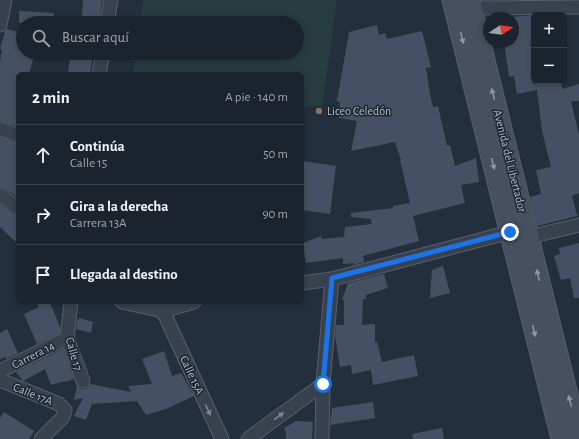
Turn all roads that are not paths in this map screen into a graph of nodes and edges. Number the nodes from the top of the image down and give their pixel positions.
1 (5, 0) edge
2 (111, 0) edge
3 (452, 0) edge
4 (471, 4) edge
5 (579, 8) edge
6 (108, 16) edge
7 (0, 25) edge
8 (101, 60) edge
9 (99, 72) edge
10 (0, 129) edge
11 (16, 134) edge
12 (0, 195) edge
13 (16, 207) edge
14 (579, 225) edge
15 (510, 232) junction
16 (529, 237) junction
17 (332, 278) junction
18 (304, 283) edge
19 (72, 304) edge
20 (131, 304) edge
21 (187, 304) edge
22 (163, 311) junction
23 (67, 338) junction
24 (0, 372) edge
25 (0, 380) edge
26 (82, 381) dead end
27 (323, 384) junction
28 (41, 439) edge
29 (222, 439) edge
30 (248, 439) edge
31 (322, 439) edge
32 (560, 439) edge
33 (579, 439) edge

1 - 7 street
2 - 6 street
3 -> 15 main road, Avenida del Libertador
4 - 5 street
16 -> 4 main road, Avenida del Libertador
8 - 9 street
10 - 11 street
12 - 13 street
14 - 16 street
15 - 17 street
15 -> 32 main road, Avenida del Libertador
33 -> 16 main road, Avenida del Libertador
17 - 18 street
17 - 27 street
19 - 23 street, Calle 17
20 - 22 street
21 - 22 street
22 -> 29 street, Calle 15A
23 - 24 street, Carrera 14
23 - 26 street, Calle 17
25 - 28 street, Calle 17A
30 -> 27 street
27 - 31 street

